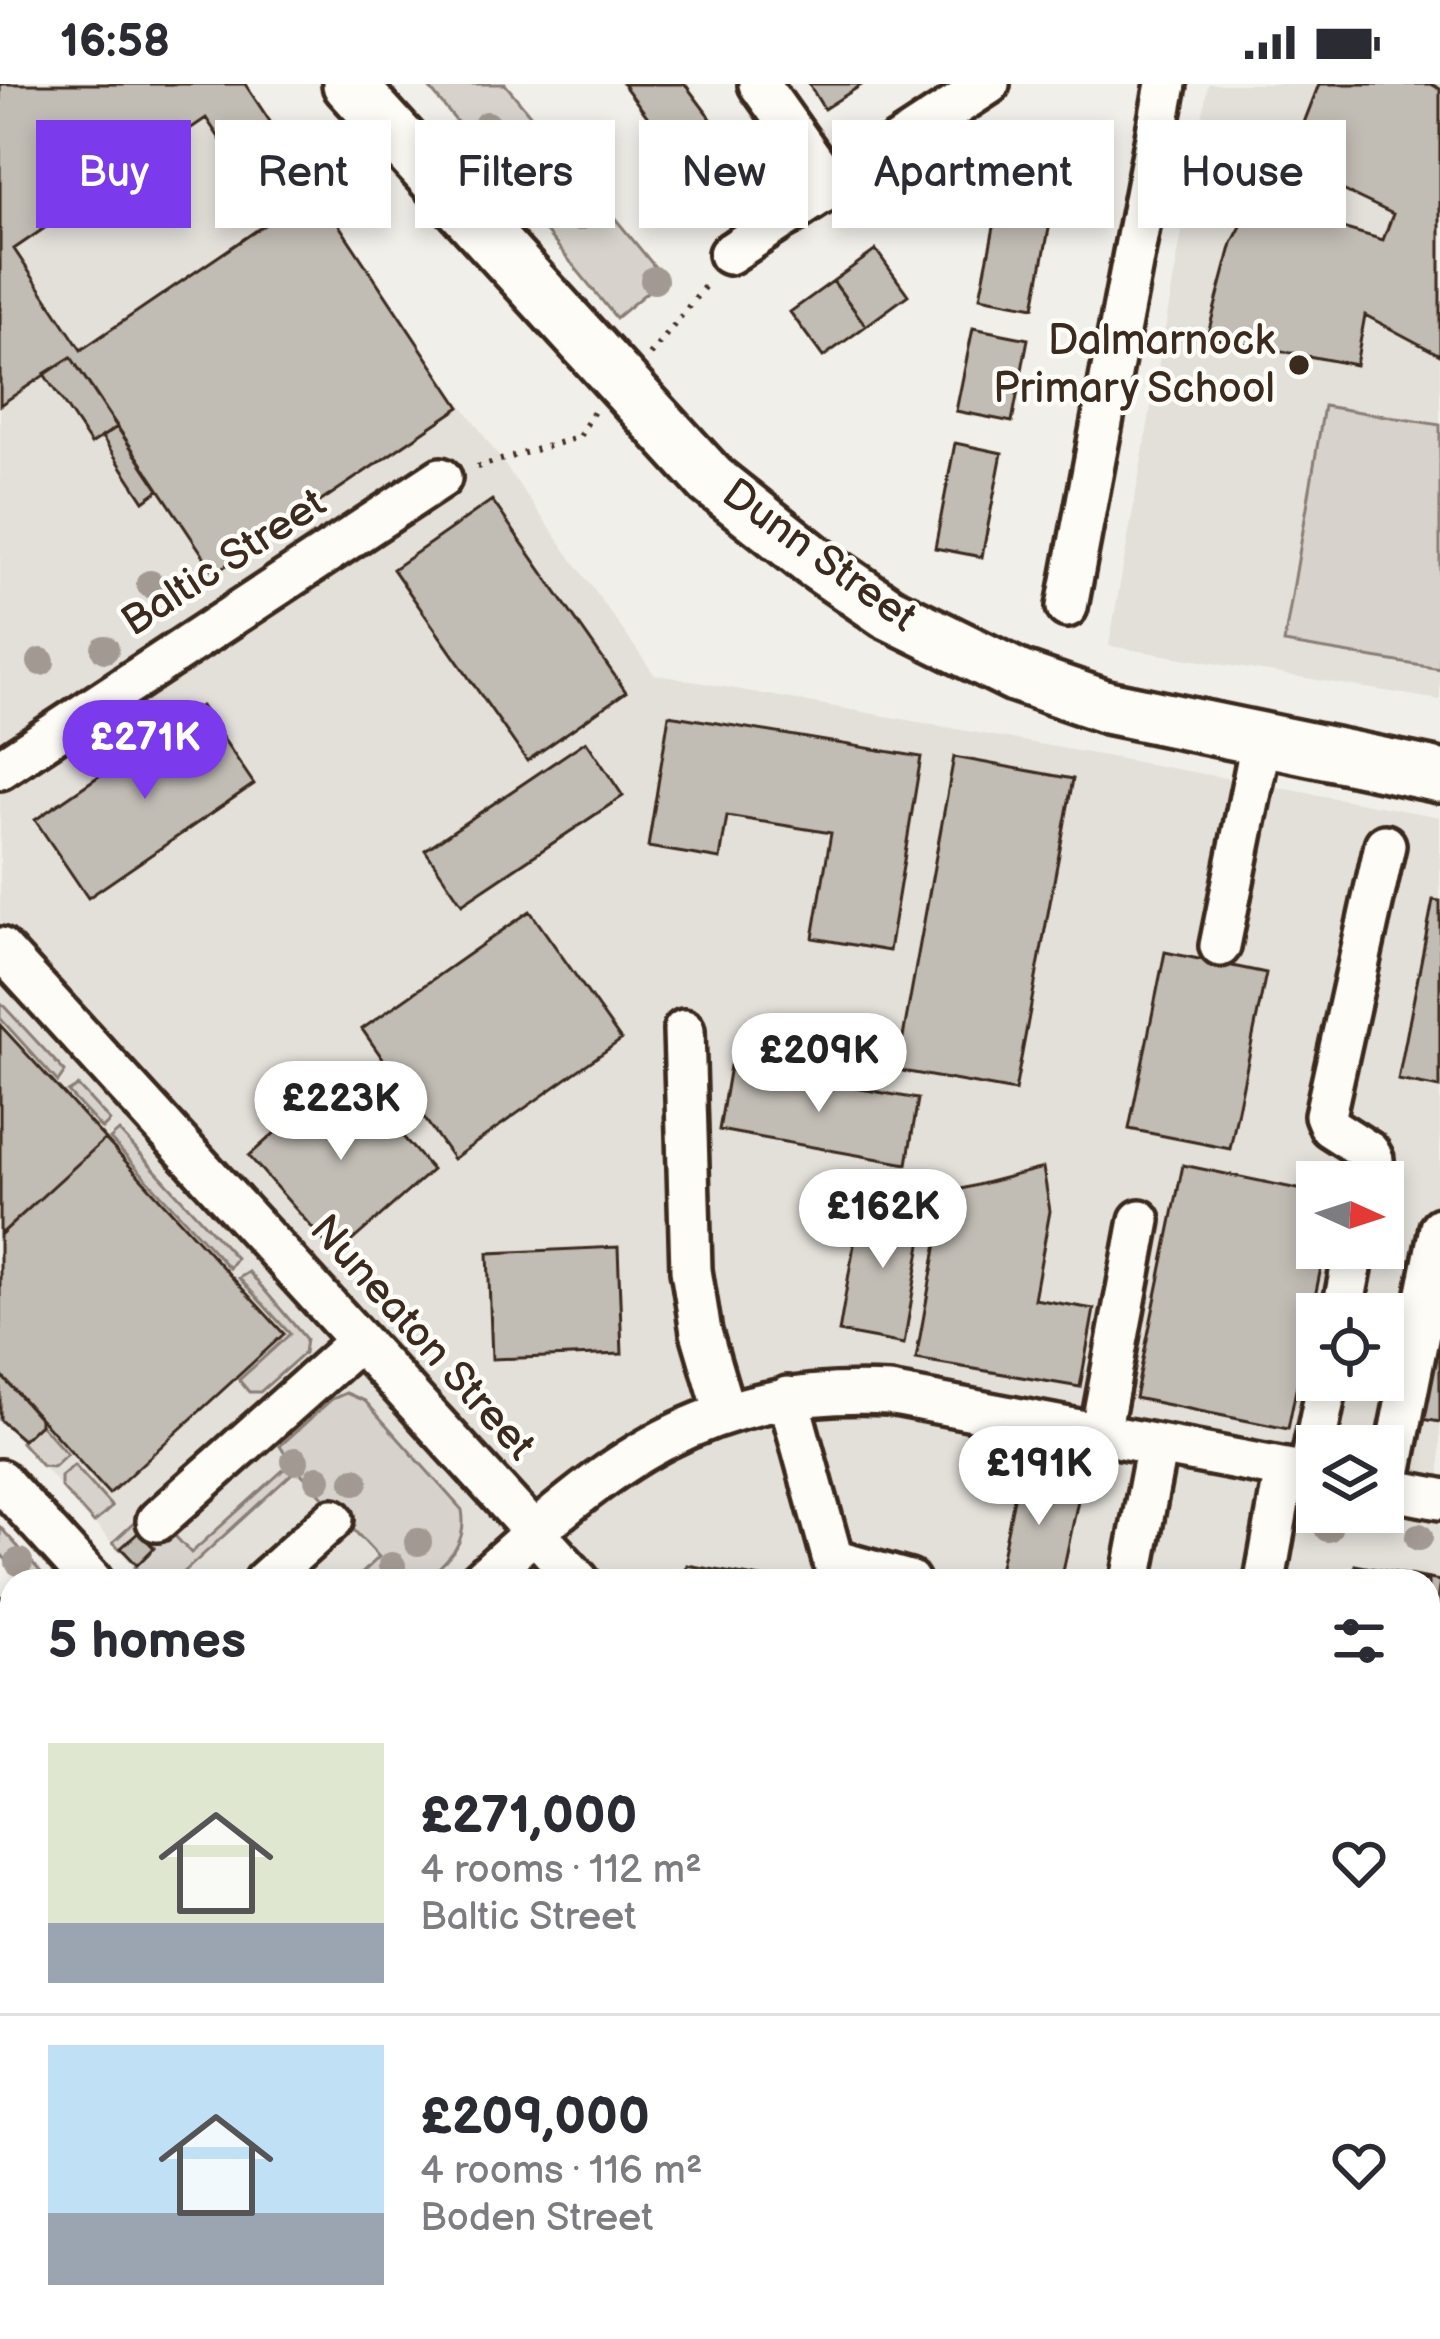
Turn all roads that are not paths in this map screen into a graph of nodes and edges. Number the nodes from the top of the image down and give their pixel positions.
1 (349, 84) edge
2 (759, 84) edge
3 (989, 84) edge
4 (1166, 84) edge
5 (934, 120) edge
6 (832, 187) joint
7 (729, 254) dead end
8 (441, 478) dead end
9 (1067, 607) dead end
10 (1261, 742) junction
11 (0, 769) edge
12 (1440, 776) edge
13 (1384, 845) dead end
14 (1220, 946) dead end
15 (0, 948) edge
16 (685, 1030) dead end
17 (1373, 1161) edge
18 (1140, 1220) dead end
19 (1440, 1228) edge
20 (359, 1341) junction
21 (788, 1397) junction
22 (725, 1413) junction
23 (1398, 1425) edge
24 (1100, 1434) junction
25 (1157, 1445) junction
26 (1296, 1471) edge
27 (0, 1480) edge
28 (1404, 1492) edge
29 (1296, 1495) edge
30 (1440, 1499) edge
31 (333, 1519) dead end
32 (157, 1520) dead end
33 (534, 1532) junction
34 (81, 1569) edge
35 (277, 1569) edge
36 (493, 1569) edge
37 (568, 1569) edge
38 (866, 1569) edge
39 (1133, 1569) edge
40 (1269, 1569) edge

1 - 10 main road, Dunn Street
2 - 6 street
3 - 5 street
4 - 9 street
6 - 7 street
8 - 11 street, Baltic Street
10 - 12 main road, Dunn Street
10 - 14 street
13 - 17 street
15 - 20 street, Nuneaton Street
16 - 22 street
18 - 24 street
19 - 23 street
20 - 32 street
20 - 33 street, Nuneaton Street
21 - 22 street
21 - 24 street
21 - 38 street
22 - 33 street
24 - 25 street
25 - 26 street
25 - 39 street
27 - 34 street
28 - 30 street
29 - 40 street
31 - 35 street
33 - 36 street
33 - 37 street, Nuneaton Street

